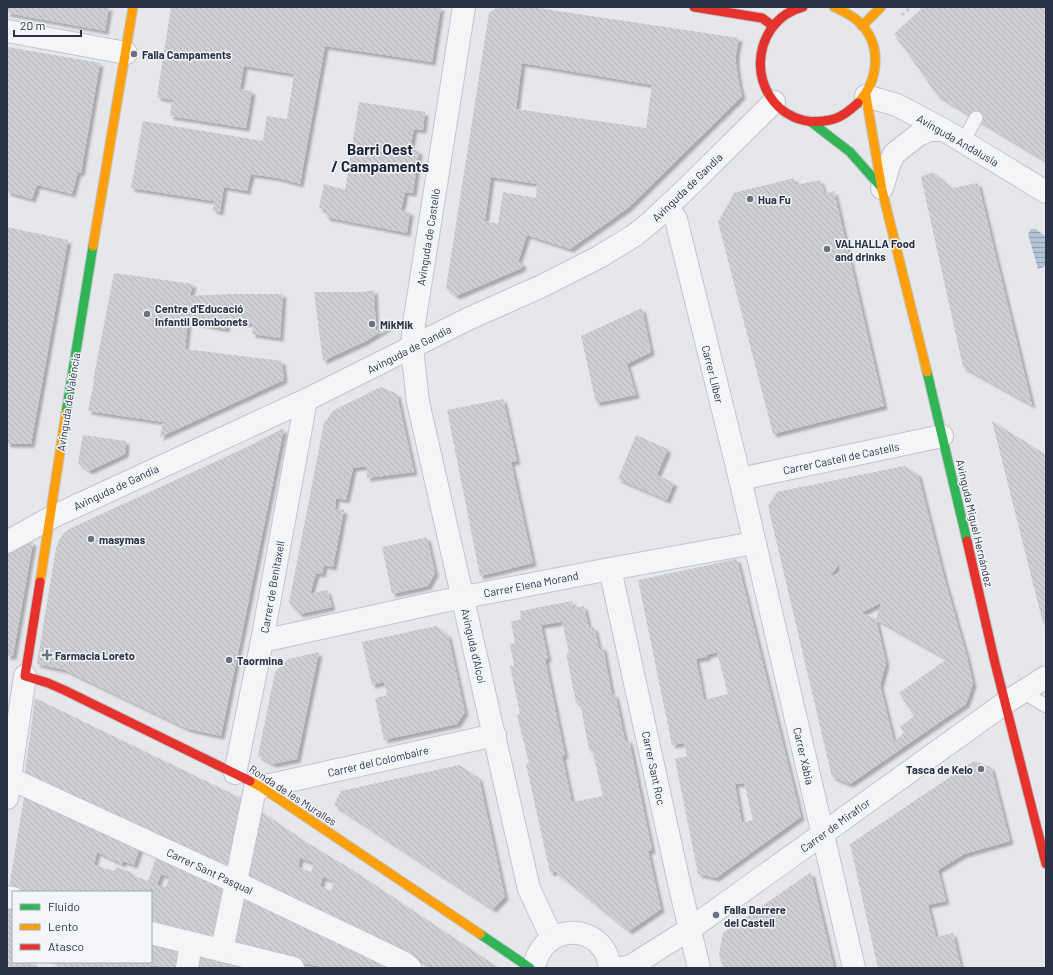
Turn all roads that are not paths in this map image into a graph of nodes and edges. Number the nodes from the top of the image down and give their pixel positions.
1 (133, 7) edge
2 (464, 7) edge
3 (694, 7) edge
4 (803, 7) edge
5 (834, 7) edge
6 (881, 7) edge
7 (773, 26) junction
8 (862, 26) junction
9 (7, 31) edge
10 (126, 53) junction
11 (866, 96) junction
12 (774, 102) junction
13 (976, 118) dead end
14 (811, 122) junction
15 (944, 130) junction
16 (963, 142) junction
17 (882, 188) junction
18 (1046, 192) edge
19 (667, 207) junction
20 (412, 348) junction
21 (306, 400) junction
22 (942, 436) junction
23 (740, 480) junction
24 (50, 518) junction
25 (7, 542) edge
26 (754, 543) junction
27 (610, 568) junction
28 (463, 598) junction
29 (262, 641) junction
30 (25, 676) junction
31 (1046, 677) edge
32 (1014, 698) junction
33 (1046, 706) edge
34 (495, 735) junction
35 (235, 773) junction
36 (8, 784) edge
37 (258, 785) junction
38 (823, 834) junction
39 (1046, 864) edge
40 (235, 882) junction
41 (690, 929) junction
42 (152, 933) edge
43 (552, 938) junction
44 (191, 943) junction
45 (222, 950) junction
46 (187, 968) edge
47 (293, 968) edge
48 (410, 968) edge
49 (530, 968) edge
50 (534, 968) edge
51 (610, 968) edge
52 (622, 968) edge
53 (699, 968) edge
54 (854, 968) edge

1 - 10 main road, Avinguda de València
2 - 20 street, Avinguda de Castelló
3 - 7 main road
4 - 7 main road
5 - 8 main road
6 - 8 main road
7 - 12 main road
8 - 11 main road
9 - 10 street
10 - 24 main road, Avinguda de València
11 - 14 main road
11 - 15 street, Avinguda Andalusia
11 - 17 main road, Avinguda Miguel Hernández
12 - 14 main road
12 - 19 street, Avinguda de Gandia
13 - 16 lane
14 - 17 main road, Avinguda Miguel Hernández
15 - 16 street, Avinguda Andalusia
15 - 17 street
16 - 18 street, Avinguda Andalusia
17 - 22 main road, Avinguda Miguel Hernández
19 - 20 street, Avinguda de Gandia
19 - 23 street, Carrer Llíber
20 - 21 street, Avinguda de Gandia
20 - 28 street, Avinguda d'Alcoi
21 - 24 street, Avinguda de Gandia
21 - 29 street, Carrer de Benitaxell
22 - 23 street, Carrer Castell de Castells
22 - 32 main road, Avinguda Miguel Hernández
23 - 26 street, Carrer Llíber
24 - 25 street, Avinguda de Gandia
24 - 30 main road, Avinguda de València
26 - 27 street, Carrer Elena Morand
26 - 38 street, Carrer Xàbia
27 - 28 street, Carrer Elena Morand
27 - 41 street, Carrer Sant Roc
28 - 29 street, Carrer Elena Morand
28 - 34 street, Avinguda d'Alcoi
29 - 35 street, Carrer de Benitaxell
30 - 35 main road, Ronda de les Muralles
30 - 36 street, Avinguda de València
31 - 32 street, Carrer de Miraflor
32 - 33 lane
32 - 38 street, Carrer de Miraflor
32 - 39 main road, Avinguda Miguel Hernández
34 - 37 street, Carrer del Colombaire
34 - 43 street, Avinguda d'Alcoi
35 - 37 main road, Ronda de les Muralles
36 - 40 street, Carrer Sant Pasqual
37 - 40 street
37 - 49 main road, Ronda de les Muralles
38 - 41 street, Carrer de Miraflor
38 - 54 street, Carrer Xàbia
40 - 45 street
40 - 48 street, Carrer Sant Pasqual
41 - 52 street, Carrer de Miraflor
41 - 53 street, Carrer Sant Roc
42 - 44 street
43 - 50 street
43 - 51 street
44 - 45 street
44 - 46 street
45 - 47 street

